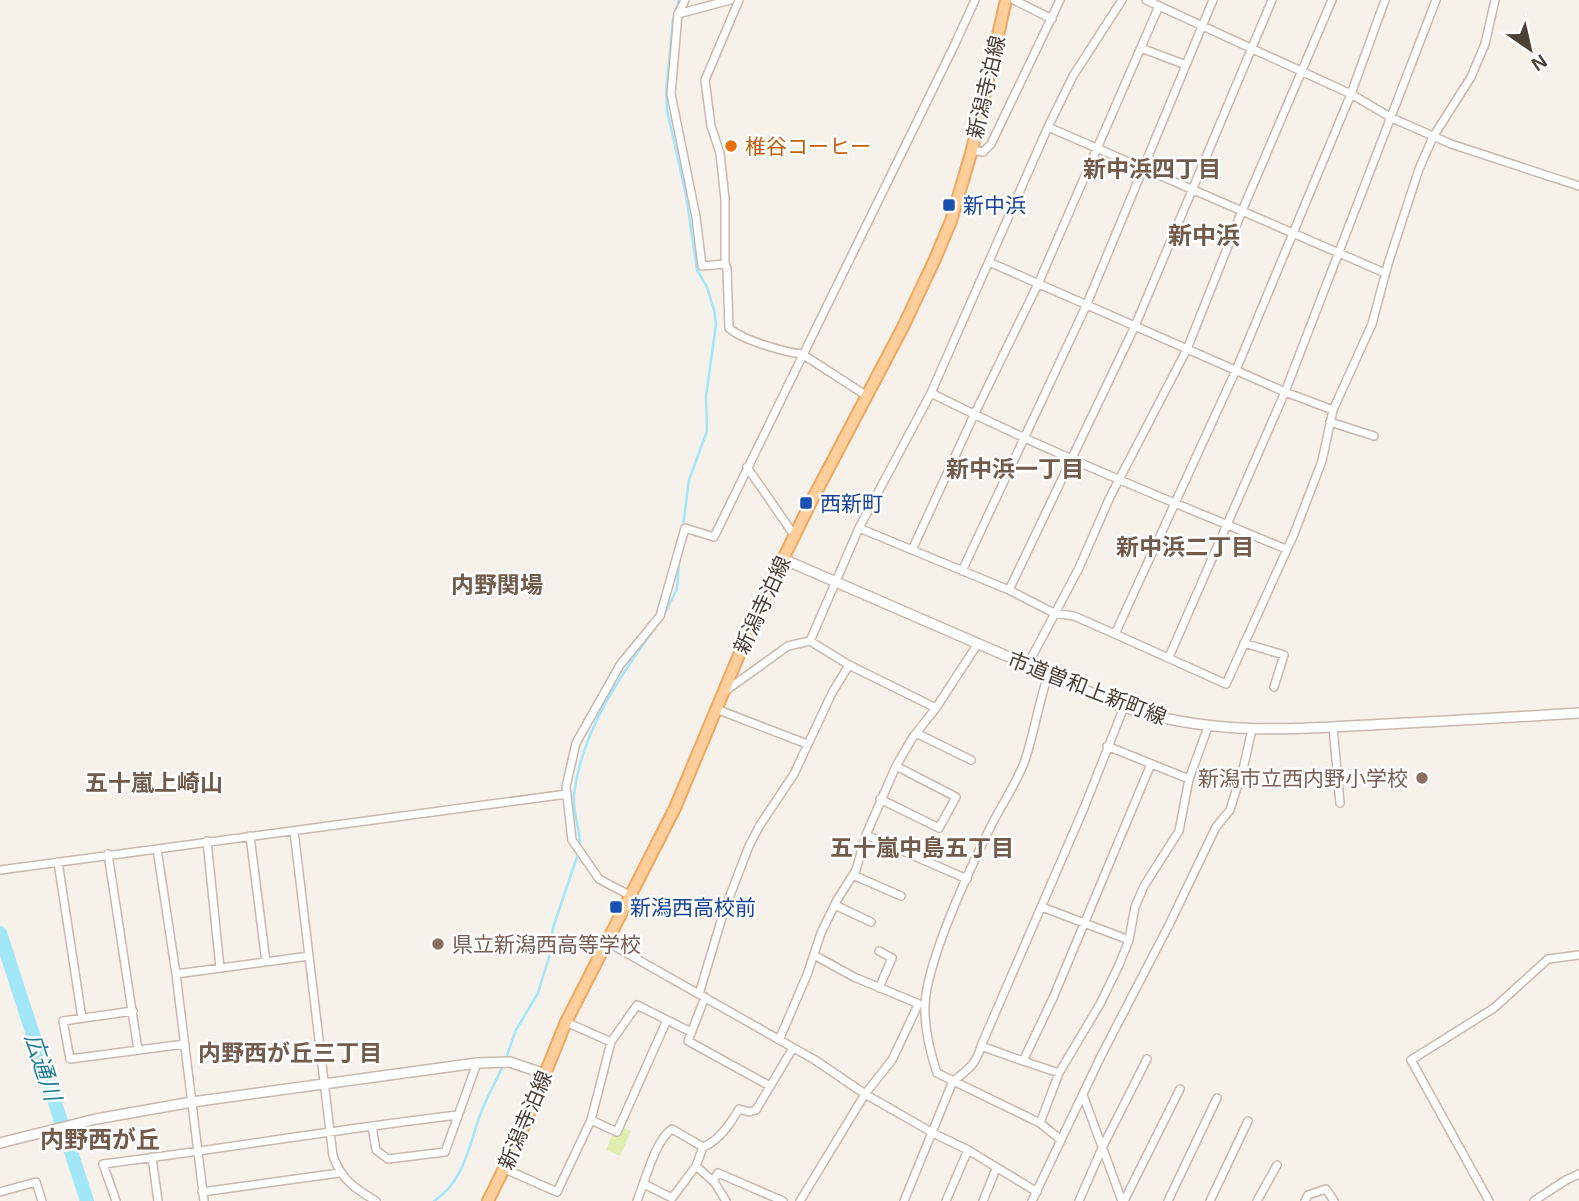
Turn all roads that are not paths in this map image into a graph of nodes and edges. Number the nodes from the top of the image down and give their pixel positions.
1 (685, 0) edge
2 (734, 0) edge
3 (975, 0) edge
4 (1006, 0) edge
5 (1014, 0) edge
6 (1060, 0) edge
7 (1122, 0) edge
8 (1146, 0) edge
9 (1213, 0) edge
10 (1272, 0) edge
11 (1332, 0) edge
12 (1385, 0) edge
13 (1436, 0) edge
14 (1495, 0) edge
15 (1159, 6) junction
16 (678, 14) junction
17 (1052, 19) junction
18 (1202, 26) junction
19 (1141, 48) junction
20 (1252, 49) junction
21 (1186, 65) junction
22 (1301, 72) junction
23 (1350, 94) junction
24 (1392, 118) junction
25 (1048, 127) junction
26 (1433, 137) junction
27 (1097, 148) junction
28 (972, 150) junction
29 (1143, 169) junction
30 (1579, 186) edge
31 (1192, 188) junction
32 (1242, 211) junction
33 (1293, 233) junction
34 (1337, 253) junction
35 (989, 262) junction
36 (725, 264) junction
37 (1385, 273) junction
38 (1038, 284) junction
39 (1086, 306) junction
40 (1135, 326) junction
41 (1187, 349) junction
42 (802, 354) junction
43 (1236, 370) junction
44 (1285, 392) junction
45 (931, 393) junction
46 (867, 396) junction
47 (1333, 410) junction
48 (974, 415) junction
49 (1330, 422) junction
50 (1374, 436) dead end
51 (1025, 437) junction
52 (1072, 458) junction
53 (747, 467) junction
54 (1122, 479) junction
55 (1175, 503) junction
56 (1227, 525) junction
57 (859, 528) junction
58 (794, 535) junction
59 (1286, 548) junction
60 (912, 550) junction
61 (783, 559) junction
62 (962, 571) junction
63 (836, 583) junction
64 (1009, 590) junction
65 (1054, 613) junction
66 (1115, 634) junction
67 (810, 641) junction
68 (1244, 643) junction
69 (977, 645) junction
70 (1169, 657) junction
71 (849, 665) junction
72 (1027, 666) junction
73 (1048, 676) junction
74 (1274, 687) dead end
75 (723, 693) junction
76 (1124, 707) junction
77 (936, 708) junction
78 (716, 709) junction
79 (1579, 713) edge
80 (1208, 727) junction
81 (1333, 727) junction
82 (1252, 729) junction
83 (916, 733) junction
84 (807, 744) junction
85 (1107, 747) junction
86 (971, 760) dead end
87 (1151, 764) junction
88 (896, 766) junction
89 (1189, 779) junction
90 (567, 794) junction
91 (880, 799) junction
92 (1340, 803) dead end
93 (294, 831) junction
94 (866, 835) junction
95 (250, 836) junction
96 (207, 841) junction
97 (157, 849) junction
98 (107, 854) junction
99 (58, 862) junction
100 (0, 870) edge
101 (853, 875) junction
102 (967, 878) junction
103 (631, 896) junction
104 (901, 896) dead end
105 (835, 905) junction
106 (1042, 907) junction
107 (872, 922) dead end
108 (1083, 922) junction
109 (1129, 940) junction
110 (607, 942) junction
111 (879, 951) dead end
112 (814, 955) junction
113 (1579, 955) edge
114 (309, 956) junction
115 (266, 962) junction
116 (220, 968) junction
117 (176, 974) junction
118 (879, 988) junction
119 (702, 995) junction
120 (926, 996) junction
121 (918, 1006) junction
122 (133, 1011) junction
123 (82, 1018) junction
124 (667, 1020) junction
125 (566, 1022) junction
126 (691, 1032) junction
127 (779, 1040) junction
128 (611, 1042) junction
129 (185, 1044) junction
130 (981, 1046) junction
131 (793, 1048) junction
132 (138, 1050) junction
133 (1147, 1059) dead end
134 (1023, 1062) junction
135 (477, 1063) junction
136 (1059, 1073) junction
137 (545, 1074) junction
138 (953, 1080) junction
139 (323, 1085) junction
140 (770, 1086) junction
141 (1180, 1088) dead end
142 (865, 1094) junction
143 (1083, 1095) junction
144 (1217, 1098) dead end
145 (192, 1102) junction
146 (458, 1115) junction
147 (591, 1120) junction
148 (1248, 1121) dead end
149 (1040, 1122) junction
150 (372, 1126) junction
151 (329, 1132) junction
152 (933, 1133) junction
153 (1061, 1140) junction
154 (0, 1143) edge
155 (704, 1147) junction
156 (1102, 1148) junction
157 (968, 1150) junction
158 (198, 1153) junction
159 (152, 1157) junction
160 (1277, 1165) dead end
161 (696, 1166) junction
162 (505, 1169) junction
163 (996, 1169) junction
164 (339, 1173) junction
165 (1579, 1174) edge
166 (713, 1181) junction
167 (644, 1184) junction
168 (0, 1192) edge
169 (202, 1192) junction
170 (1037, 1192) junction
171 (42, 1201) edge
172 (116, 1201) edge
173 (159, 1201) edge
174 (204, 1201) edge
175 (376, 1201) edge
176 (488, 1201) edge
177 (637, 1201) edge
178 (726, 1201) edge
179 (782, 1201) edge
180 (800, 1201) edge
181 (904, 1201) edge
182 (946, 1201) edge
183 (983, 1201) edge
184 (1032, 1201) edge
185 (1079, 1201) edge
186 (1123, 1201) edge
187 (1168, 1201) edge
188 (1210, 1201) edge
189 (1256, 1201) edge
190 (1305, 1201) edge
191 (1334, 1201) edge
192 (1489, 1201) edge
193 (1534, 1201) edge

1 - 16 street
2 - 16 street
2 - 36 street
3 - 42 street
4 - 28 main road, 新潟寺泊線
5 - 17 street
6 - 17 street
7 - 25 street
8 - 15 street
9 - 18 street
10 - 20 street
11 - 22 street
12 - 23 street
13 - 24 street
14 - 26 street
15 - 18 street
15 - 19 street
16 - 36 street
17 - 28 street
18 - 20 street
18 - 21 street
19 - 21 street
19 - 27 street
20 - 22 street
20 - 31 street
21 - 29 street
22 - 23 street
22 - 32 street
23 - 24 street
23 - 33 street
24 - 26 street
24 - 34 street
25 - 27 street
25 - 35 street
26 - 30 street
26 - 37 street
27 - 29 street
27 - 38 street
28 - 46 main road, 新潟寺泊線
29 - 31 street
29 - 39 street
31 - 32 street
31 - 40 street
32 - 33 street
32 - 41 street
33 - 34 street
33 - 43 street
34 - 37 street
34 - 44 street
35 - 38 street
35 - 45 street
36 - 42 street
37 - 47 street
38 - 39 street
38 - 48 street
39 - 40 street
39 - 51 street
40 - 41 street
40 - 52 street
41 - 43 street
41 - 54 street
42 - 46 street
42 - 53 street
43 - 44 street
43 - 55 street
44 - 47 street
44 - 56 street
45 - 48 street
45 - 57 street
46 - 58 main road, 新潟寺泊線
47 - 49 street
48 - 51 street
48 - 60 street
49 - 50 street
49 - 59 street
51 - 52 street
51 - 62 street
52 - 54 street
52 - 64 street
53 - 58 street
53 - 90 street
54 - 55 street
54 - 65 street
55 - 56 street
55 - 66 street
56 - 59 street
56 - 70 street
57 - 60 street
57 - 63 street
58 - 61 main road, 新潟寺泊線
59 - 68 street
60 - 62 street
61 - 63 street, 市道曽和上新町線
61 - 75 main road, 新潟寺泊線
62 - 64 street
63 - 67 street
63 - 69 street, 市道曽和上新町線
64 - 65 street
65 - 66 street
65 - 72 street
66 - 70 street
67 - 71 street
67 - 75 street
68 - 70 street
68 - 74 street
69 - 72 street, 市道曽和上新町線
69 - 77 street
71 - 77 street
71 - 84 street
72 - 73 street, 市道曽和上新町線
73 - 76 street, 市道曽和上新町線
73 - 102 street
75 - 78 main road, 新潟寺泊線
76 - 80 street, 市道曽和上新町線
76 - 85 street
77 - 83 street
78 - 84 street
78 - 103 main road, 新潟寺泊線
79 - 81 street, 市道曽和上新町線
80 - 82 street, 市道曽和上新町線
80 - 89 street
81 - 82 street, 市道曽和上新町線
81 - 92 street
82 - 143 street
83 - 86 street
83 - 88 street
84 - 119 street
85 - 87 street
85 - 106 street
87 - 89 street
87 - 108 street
88 - 91 street
88 - 91 street
89 - 109 street
90 - 93 street
90 - 103 street
91 - 94 street
93 - 95 street
93 - 114 street
94 - 101 street
94 - 102 street
95 - 96 street
95 - 115 street
96 - 97 street
96 - 116 street
97 - 98 street
97 - 117 street
98 - 99 street
98 - 122 street
99 - 100 street
99 - 123 street
101 - 104 street
101 - 105 street
102 - 120 street
103 - 110 main road, 新潟寺泊線
105 - 107 street
105 - 112 street
106 - 108 street
106 - 130 street
108 - 109 street
108 - 134 street
109 - 136 street
110 - 119 street
110 - 125 main road, 新潟寺泊線
111 - 118 street
112 - 118 street
112 - 127 street
113 - 192 street
114 - 115 street
114 - 139 street
115 - 116 street
116 - 117 street
117 - 129 street
118 - 121 street
119 - 126 street
119 - 127 street
120 - 121 street
120 - 138 street
121 - 142 street
122 - 123 street
122 - 132 street
123 - 132 street
124 - 126 street
124 - 128 street
124 - 147 street
125 - 128 street
125 - 137 main road, 新潟寺泊線
126 - 140 street
127 - 131 street
128 - 147 street
129 - 132 street
129 - 145 street
130 - 134 street
130 - 138 street
131 - 140 street
131 - 142 street
133 - 156 street
134 - 136 street
135 - 137 street
135 - 139 street
135 - 146 street
136 - 149 street
137 - 162 main road, 新潟寺泊線
138 - 149 street
138 - 152 street
139 - 145 street
139 - 151 street
140 - 155 street
141 - 186 street
142 - 152 street
142 - 180 street
143 - 153 street
143 - 156 street
144 - 187 street
145 - 154 street
145 - 158 street
146 - 150 street
146 - 150 street
147 - 162 street
148 - 188 street
149 - 153 street
150 - 151 street
151 - 158 street
151 - 164 street
152 - 157 street
152 - 181 street
153 - 170 street
155 - 161 street
155 - 167 street
156 - 185 street
156 - 186 street
157 - 163 street
157 - 182 street
158 - 159 street
158 - 169 street
159 - 172 street
159 - 173 street
160 - 189 street
161 - 166 street
161 - 167 street
162 - 176 main road, 新潟寺泊線
163 - 170 street
163 - 183 street
164 - 169 street
164 - 175 street
165 - 193 street
166 - 178 street
166 - 179 street
167 - 177 street
168 - 171 street
169 - 174 street
170 - 184 street
190 - 191 street

